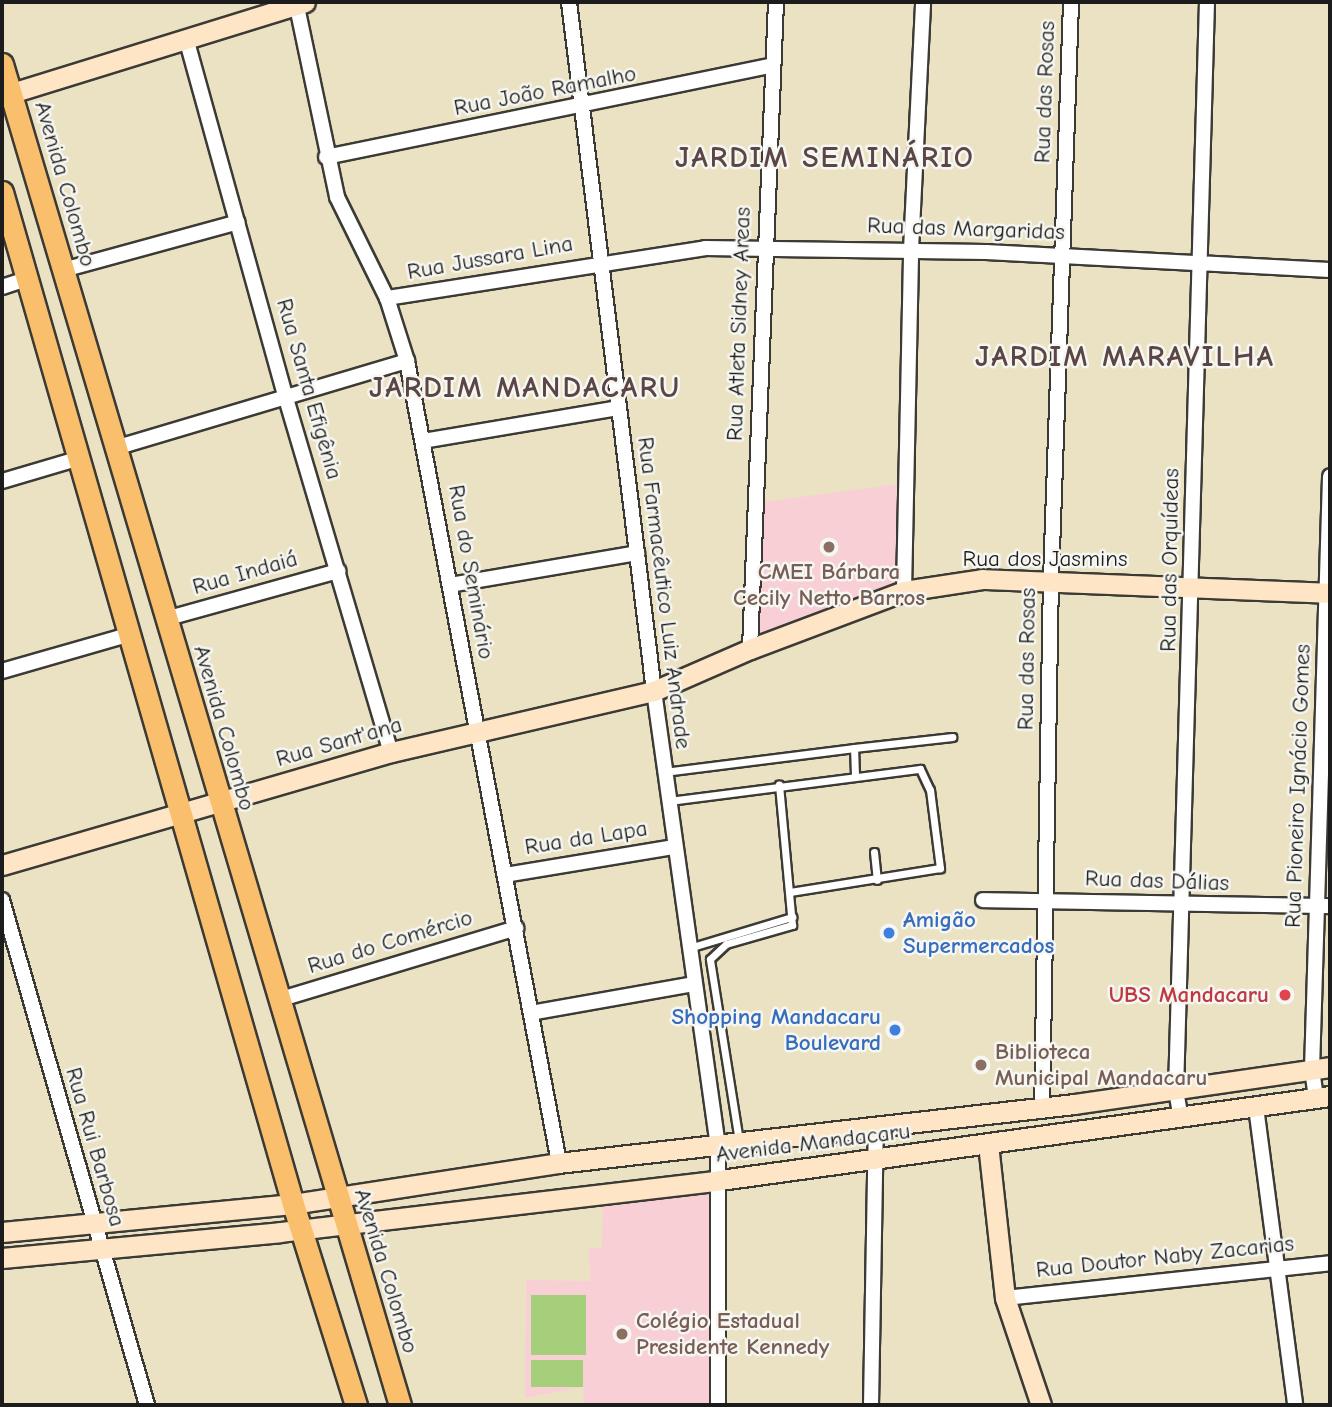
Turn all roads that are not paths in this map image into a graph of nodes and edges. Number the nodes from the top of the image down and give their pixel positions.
1 (299, 2) edge
2 (569, 2) edge
3 (776, 2) edge
4 (923, 2) edge
5 (1071, 2) edge
6 (1207, 2) edge
7 (186, 38) junction
8 (2, 64) edge
9 (773, 65) junction
10 (6, 95) edge
11 (583, 107) junction
12 (326, 157) junction
13 (2, 192) edge
14 (238, 222) junction
15 (764, 246) junction
16 (911, 250) junction
17 (1060, 255) junction
18 (1199, 261) junction
19 (601, 262) junction
20 (63, 270) junction
21 (1330, 270) edge
22 (27, 279) junction
23 (2, 287) edge
24 (387, 298) junction
25 (88, 357) junction
26 (407, 361) junction
27 (53, 368) junction
28 (285, 395) junction
29 (618, 408) junction
30 (423, 441) junction
31 (115, 448) junction
32 (80, 458) junction
33 (1330, 476) edge
34 (2, 481) edge
35 (637, 553) junction
36 (338, 571) junction
37 (1051, 579) junction
38 (450, 585) junction
39 (1193, 586) junction
40 (904, 591) junction
41 (1329, 593) edge
42 (164, 620) junction
43 (131, 634) junction
44 (750, 649) junction
45 (2, 671) edge
46 (654, 691) junction
47 (477, 729) junction
48 (952, 737) dead end
49 (854, 748) junction
50 (391, 752) junction
51 (664, 772) junction
52 (855, 775) junction
53 (779, 785) junction
54 (668, 801) junction
55 (219, 803) junction
56 (183, 813) junction
57 (674, 847) junction
58 (874, 852) dead end
59 (2, 865) edge
60 (505, 874) junction
61 (877, 880) junction
62 (790, 892) junction
63 (2, 900) edge
64 (983, 900) dead end
65 (1046, 900) junction
66 (1182, 906) junction
67 (1323, 907) edge
68 (792, 917) junction
69 (516, 928) junction
70 (688, 948) junction
71 (693, 984) junction
72 (278, 1000) junction
73 (531, 1013) junction
74 (1321, 1068) edge
75 (1176, 1091) junction
76 (1323, 1097) edge
77 (1256, 1107) junction
78 (1042, 1108) junction
79 (1181, 1119) junction
80 (876, 1128) junction
81 (988, 1144) junction
82 (740, 1145) junction
83 (718, 1147) junction
84 (876, 1160) junction
85 (559, 1162) junction
86 (450, 1178) junction
87 (720, 1180) junction
88 (337, 1197) junction
89 (293, 1204) junction
90 (452, 1209) junction
91 (92, 1223) junction
92 (344, 1224) junction
93 (302, 1229) junction
94 (2, 1232) edge
95 (100, 1246) junction
96 (2, 1258) edge
97 (1330, 1263) edge
98 (1279, 1267) junction
99 (1005, 1298) junction
100 (148, 1405) edge
101 (356, 1405) edge
102 (400, 1405) edge
103 (718, 1405) edge
104 (871, 1405) edge
105 (1041, 1405) edge
106 (1295, 1405) edge

1 - 7 main road
1 - 12 street, Rua do Seminário
2 - 11 street, Rua Farmacêutico Luiz Andrade
3 - 9 street, Rua Atleta Sidney Areas
4 - 16 street
5 - 17 street, Rua das Rosas
6 - 18 street, Rua das Orquídeas
7 - 10 main road
7 - 14 street, Rua Santa Efigênia
8 - 10 main road, Avenida Colombo
9 - 11 street, Rua João Ramalho
9 - 15 street, Rua Atleta Sidney Areas
10 - 20 main road, Avenida Colombo
11 - 12 street, Rua João Ramalho
11 - 19 street, Rua Farmacêutico Luiz Andrade
12 - 24 street, Rua do Seminário
13 - 22 main road
14 - 20 street
14 - 28 street, Rua Santa Efigênia
15 - 16 street, Rua das Margaridas
15 - 19 street, Rua das Margaridas
15 - 44 street, Rua Atleta Sidney Areas
16 - 17 street, Rua das Margaridas
16 - 40 street
17 - 18 street, Rua das Margaridas
17 - 37 street, Rua das Rosas
18 - 21 street, Rua das Margaridas
18 - 39 street, Rua das Orquídeas
19 - 24 street, Rua Jussara Lina
19 - 29 street, Rua Farmacêutico Luiz Andrade
20 - 25 main road, Avenida Colombo
22 - 23 street
22 - 27 main road
24 - 26 street, Rua do Seminário
25 - 27 main road
25 - 31 main road, Avenida Colombo
26 - 28 street
26 - 30 street, Rua do Seminário
27 - 32 main road
28 - 31 street
28 - 36 street, Rua Santa Efigênia
29 - 30 street
29 - 35 street, Rua Farmacêutico Luiz Andrade
30 - 38 street, Rua do Seminário
31 - 42 main road, Avenida Colombo
32 - 34 street
32 - 43 main road
33 - 41 street, Rua Pioneiro Ignácio Gomes
35 - 38 street
35 - 46 street, Rua Farmacêutico Luiz Andrade
36 - 42 street, Rua Indaiá
36 - 50 street, Rua Santa Efigênia
37 - 39 main road, Rua dos Jasmins
37 - 40 main road, Rua dos Jasmins
37 - 65 street, Rua das Rosas
38 - 47 street, Rua do Seminário
39 - 41 main road, Rua dos Jasmins
39 - 66 street, Rua das Orquídeas
40 - 44 main road, Rua dos Jasmins
41 - 67 street, Rua Pioneiro Ignácio Gomes
42 - 55 main road, Avenida Colombo
43 - 45 street
43 - 56 main road
44 - 46 main road, Rua dos Jasmins
46 - 47 main road, Rua Sant'ana
46 - 51 street, Rua Farmacêutico Luiz Andrade
47 - 50 main road, Rua Sant'ana
47 - 60 street, Rua do Seminário
48 - 49 lane
49 - 51 lane
49 - 52 lane
50 - 55 main road, Rua Sant'ana
51 - 54 street, Rua Farmacêutico Luiz Andrade
52 - 53 lane
52 - 61 lane
53 - 54 lane
53 - 62 lane
54 - 57 street, Rua Farmacêutico Luiz Andrade
55 - 56 main road, Rua Sant'ana
55 - 72 main road, Avenida Colombo
56 - 59 main road, Rua Sant'ana
56 - 89 main road
57 - 60 street, Rua da Lapa
57 - 70 street, Rua Farmacêutico Luiz Andrade
58 - 61 lane
60 - 69 street, Rua do Seminário
61 - 62 lane
62 - 68 lane
63 - 91 street, Rua Rui Barbosa
64 - 65 street, Rua das Dálias
65 - 66 street, Rua das Dálias
65 - 78 street, Rua das Rosas
66 - 67 street, Rua das Dálias
66 - 75 street, Rua das Orquídeas
67 - 74 street, Rua Pioneiro Ignácio Gomes
68 - 70 lane
68 - 82 lane
69 - 72 street, Rua do Comércio
69 - 73 street, Rua do Seminário
70 - 71 street, Rua Farmacêutico Luiz Andrade
71 - 73 street
71 - 83 street, Rua Farmacêutico Luiz Andrade
72 - 88 main road, Avenida Colombo
73 - 85 street, Rua do Seminário
74 - 75 main road, Avenida Mandacaru
74 - 76 street, Rua Pioneiro Ignácio Gomes
75 - 78 main road, Avenida Mandacaru
75 - 79 street, Rua das Orquídeas
76 - 77 main road, Avenida Mandacaru
77 - 79 main road, Avenida Mandacaru
77 - 98 street
78 - 80 main road, Avenida Mandacaru
79 - 81 main road, Avenida Mandacaru
80 - 82 main road, Avenida Mandacaru
80 - 84 street
81 - 84 main road, Avenida Mandacaru
81 - 99 main road
82 - 83 main road, Avenida Mandacaru
83 - 85 main road, Avenida Mandacaru
83 - 87 street, Rua Farmacêutico Luiz Andrade
84 - 87 main road, Avenida Mandacaru
84 - 104 street
85 - 86 main road, Avenida Mandacaru
86 - 88 main road, Avenida Mandacaru
86 - 90 main road
87 - 90 main road, Avenida Mandacaru
87 - 103 street, Rua Farmacêutico Luiz Andrade
88 - 89 main road, Avenida Mandacaru
88 - 92 main road, Avenida Colombo
89 - 91 main road, Avenida Mandacaru
89 - 93 main road
90 - 92 main road, Avenida Mandacaru
91 - 94 main road, Avenida Mandacaru
91 - 95 street, Rua Rui Barbosa
92 - 93 main road, Avenida Mandacaru
92 - 102 main road, Avenida Colombo
93 - 95 main road, Avenida Mandacaru
93 - 101 main road
95 - 96 main road, Avenida Mandacaru
95 - 100 street, Rua Rui Barbosa
97 - 98 street, Rua Doutor Naby Zacarias
98 - 99 street, Rua Doutor Naby Zacarias
98 - 106 street
99 - 105 main road

